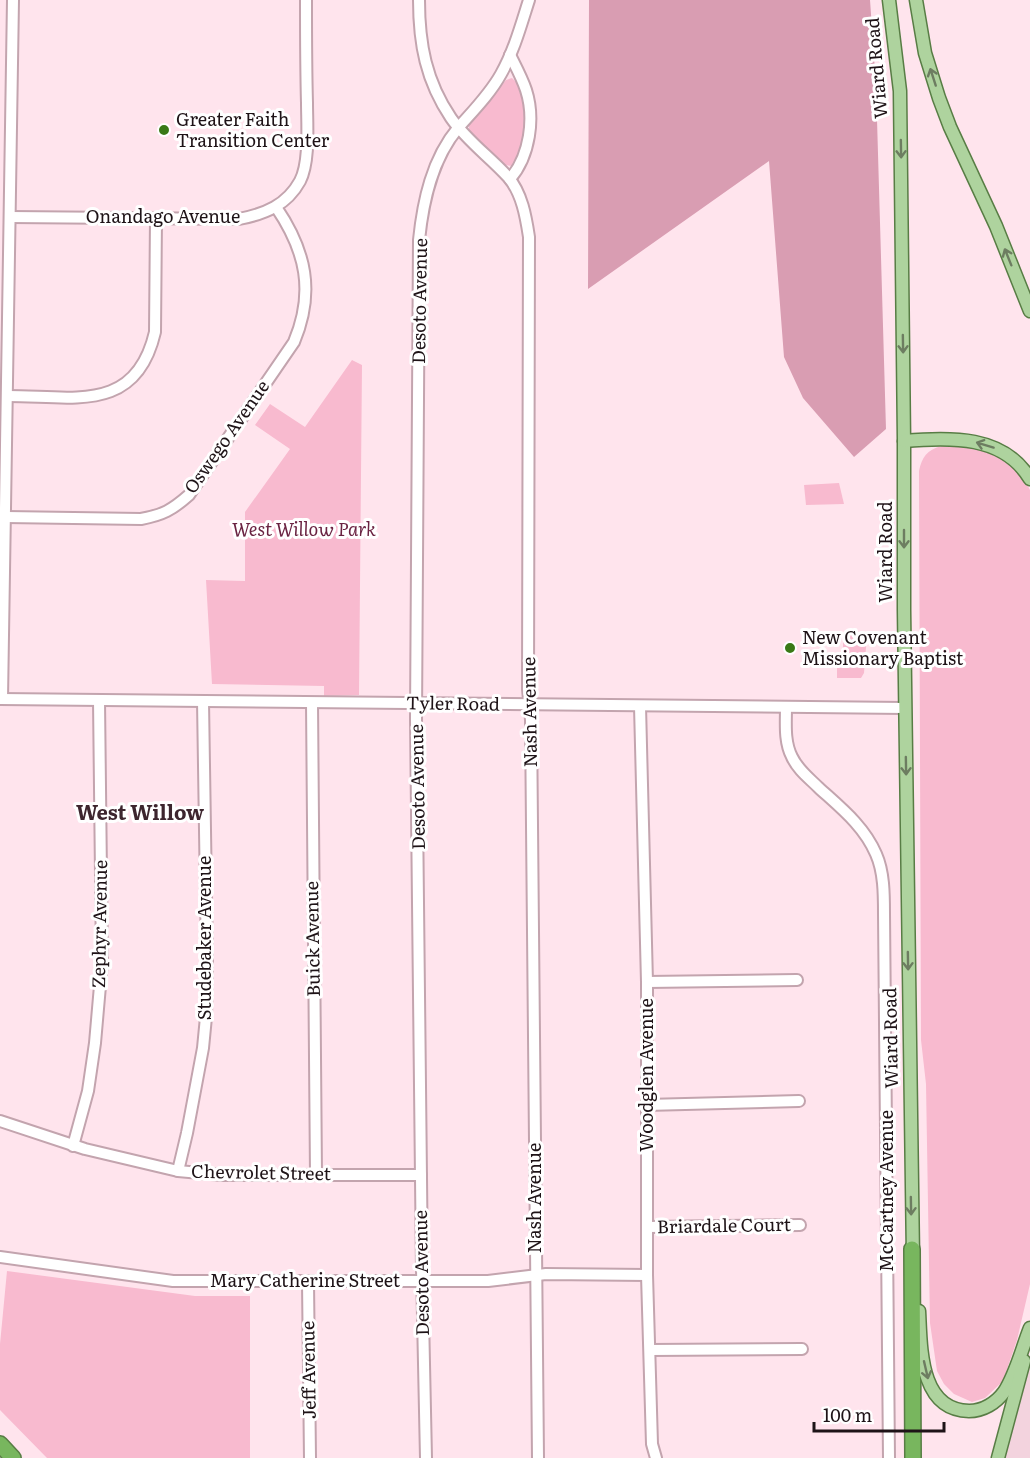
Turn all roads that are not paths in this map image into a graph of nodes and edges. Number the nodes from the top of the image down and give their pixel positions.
1 (13, 0) edge
2 (306, 0) edge
3 (419, 0) edge
4 (529, 0) edge
5 (889, 0) edge
6 (916, 0) edge
7 (510, 56) junction
8 (459, 128) junction
9 (510, 179) junction
10 (276, 207) junction
11 (10, 217) junction
12 (156, 218) junction
13 (1030, 311) edge
14 (4, 339) edge
15 (8, 396) junction
16 (904, 441) junction
17 (1030, 479) edge
18 (6, 517) junction
19 (1, 699) edge
20 (99, 700) junction
21 (203, 701) junction
22 (312, 703) junction
23 (416, 703) junction
24 (530, 704) junction
25 (640, 706) junction
26 (786, 707) junction
27 (905, 708) junction
28 (797, 980) dead end
29 (646, 982) junction
30 (799, 1101) dead end
31 (646, 1105) junction
32 (0, 1121) edge
33 (73, 1146) junction
34 (178, 1171) junction
35 (316, 1175) junction
36 (421, 1175) junction
37 (801, 1225) dead end
38 (648, 1227) junction
39 (912, 1249) junction
40 (0, 1257) edge
41 (535, 1275) junction
42 (647, 1275) junction
43 (308, 1282) junction
44 (422, 1282) junction
45 (1030, 1327) edge
46 (802, 1349) dead end
47 (650, 1350) junction
48 (0, 1444) edge
49 (13, 1458) edge
50 (310, 1458) edge
51 (426, 1458) edge
52 (537, 1458) edge
53 (656, 1458) edge
54 (889, 1458) edge
55 (913, 1458) edge
56 (998, 1458) edge

1 - 11 street
2 - 10 street, Onandago Avenue
3 - 8 street, Nash Avenue
4 - 7 street, Desoto Avenue
5 -> 16 main road, Wiard Road
13 -> 6 main road
7 - 8 street, Desoto Avenue
7 - 9 street
8 - 9 street, Nash Avenue
8 - 23 street, Desoto Avenue
9 - 24 street, Nash Avenue
10 - 12 street, Onandago Avenue
10 - 18 street, Oswego Avenue
11 - 12 street, Onandago Avenue
11 - 14 street
12 - 15 street
14 - 15 street
15 - 18 street
17 -> 16 main road
16 -> 27 main road, Wiard Road
18 - 19 street
19 - 20 street, Tyler Road
20 - 21 street, Tyler Road
20 - 33 street, Zephyr Avenue
21 - 22 street, Tyler Road
21 - 34 street, Studebaker Avenue
22 - 23 street, Tyler Road
22 - 35 street, Buick Avenue
23 - 24 street, Tyler Road
23 - 36 street, Desoto Avenue
24 - 25 street, Tyler Road
24 - 41 street, Nash Avenue
25 - 26 street, Tyler Road
25 - 29 street, Woodglen Avenue
26 - 27 street, Tyler Road
26 - 54 street, McCartney Avenue
27 -> 39 main road, Wiard Road
28 - 29 street
29 - 31 street, Woodglen Avenue
30 - 31 street
31 - 38 street, Woodglen Avenue
32 - 33 street, Chevrolet Street
33 - 34 street, Chevrolet Street
34 - 35 street, Chevrolet Street
35 - 36 street, Chevrolet Street
36 - 44 street, Desoto Avenue
37 - 38 street, Briardale Court
38 - 42 street, Woodglen Avenue
39 -> 45 main road, Wiard Road
39 - 55 highway
40 - 43 street, Mary Catherine Street
41 - 42 street, Mary Catherine Street
41 - 44 street, Mary Catherine Street
41 - 52 street, Nash Avenue
42 - 47 street, Woodglen Avenue
43 - 44 street, Mary Catherine Street
43 - 50 street, Jeff Avenue
44 - 51 street, Desoto Avenue
45 - 56 main road
46 - 47 street
47 - 53 street, Woodglen Avenue
48 - 49 highway

